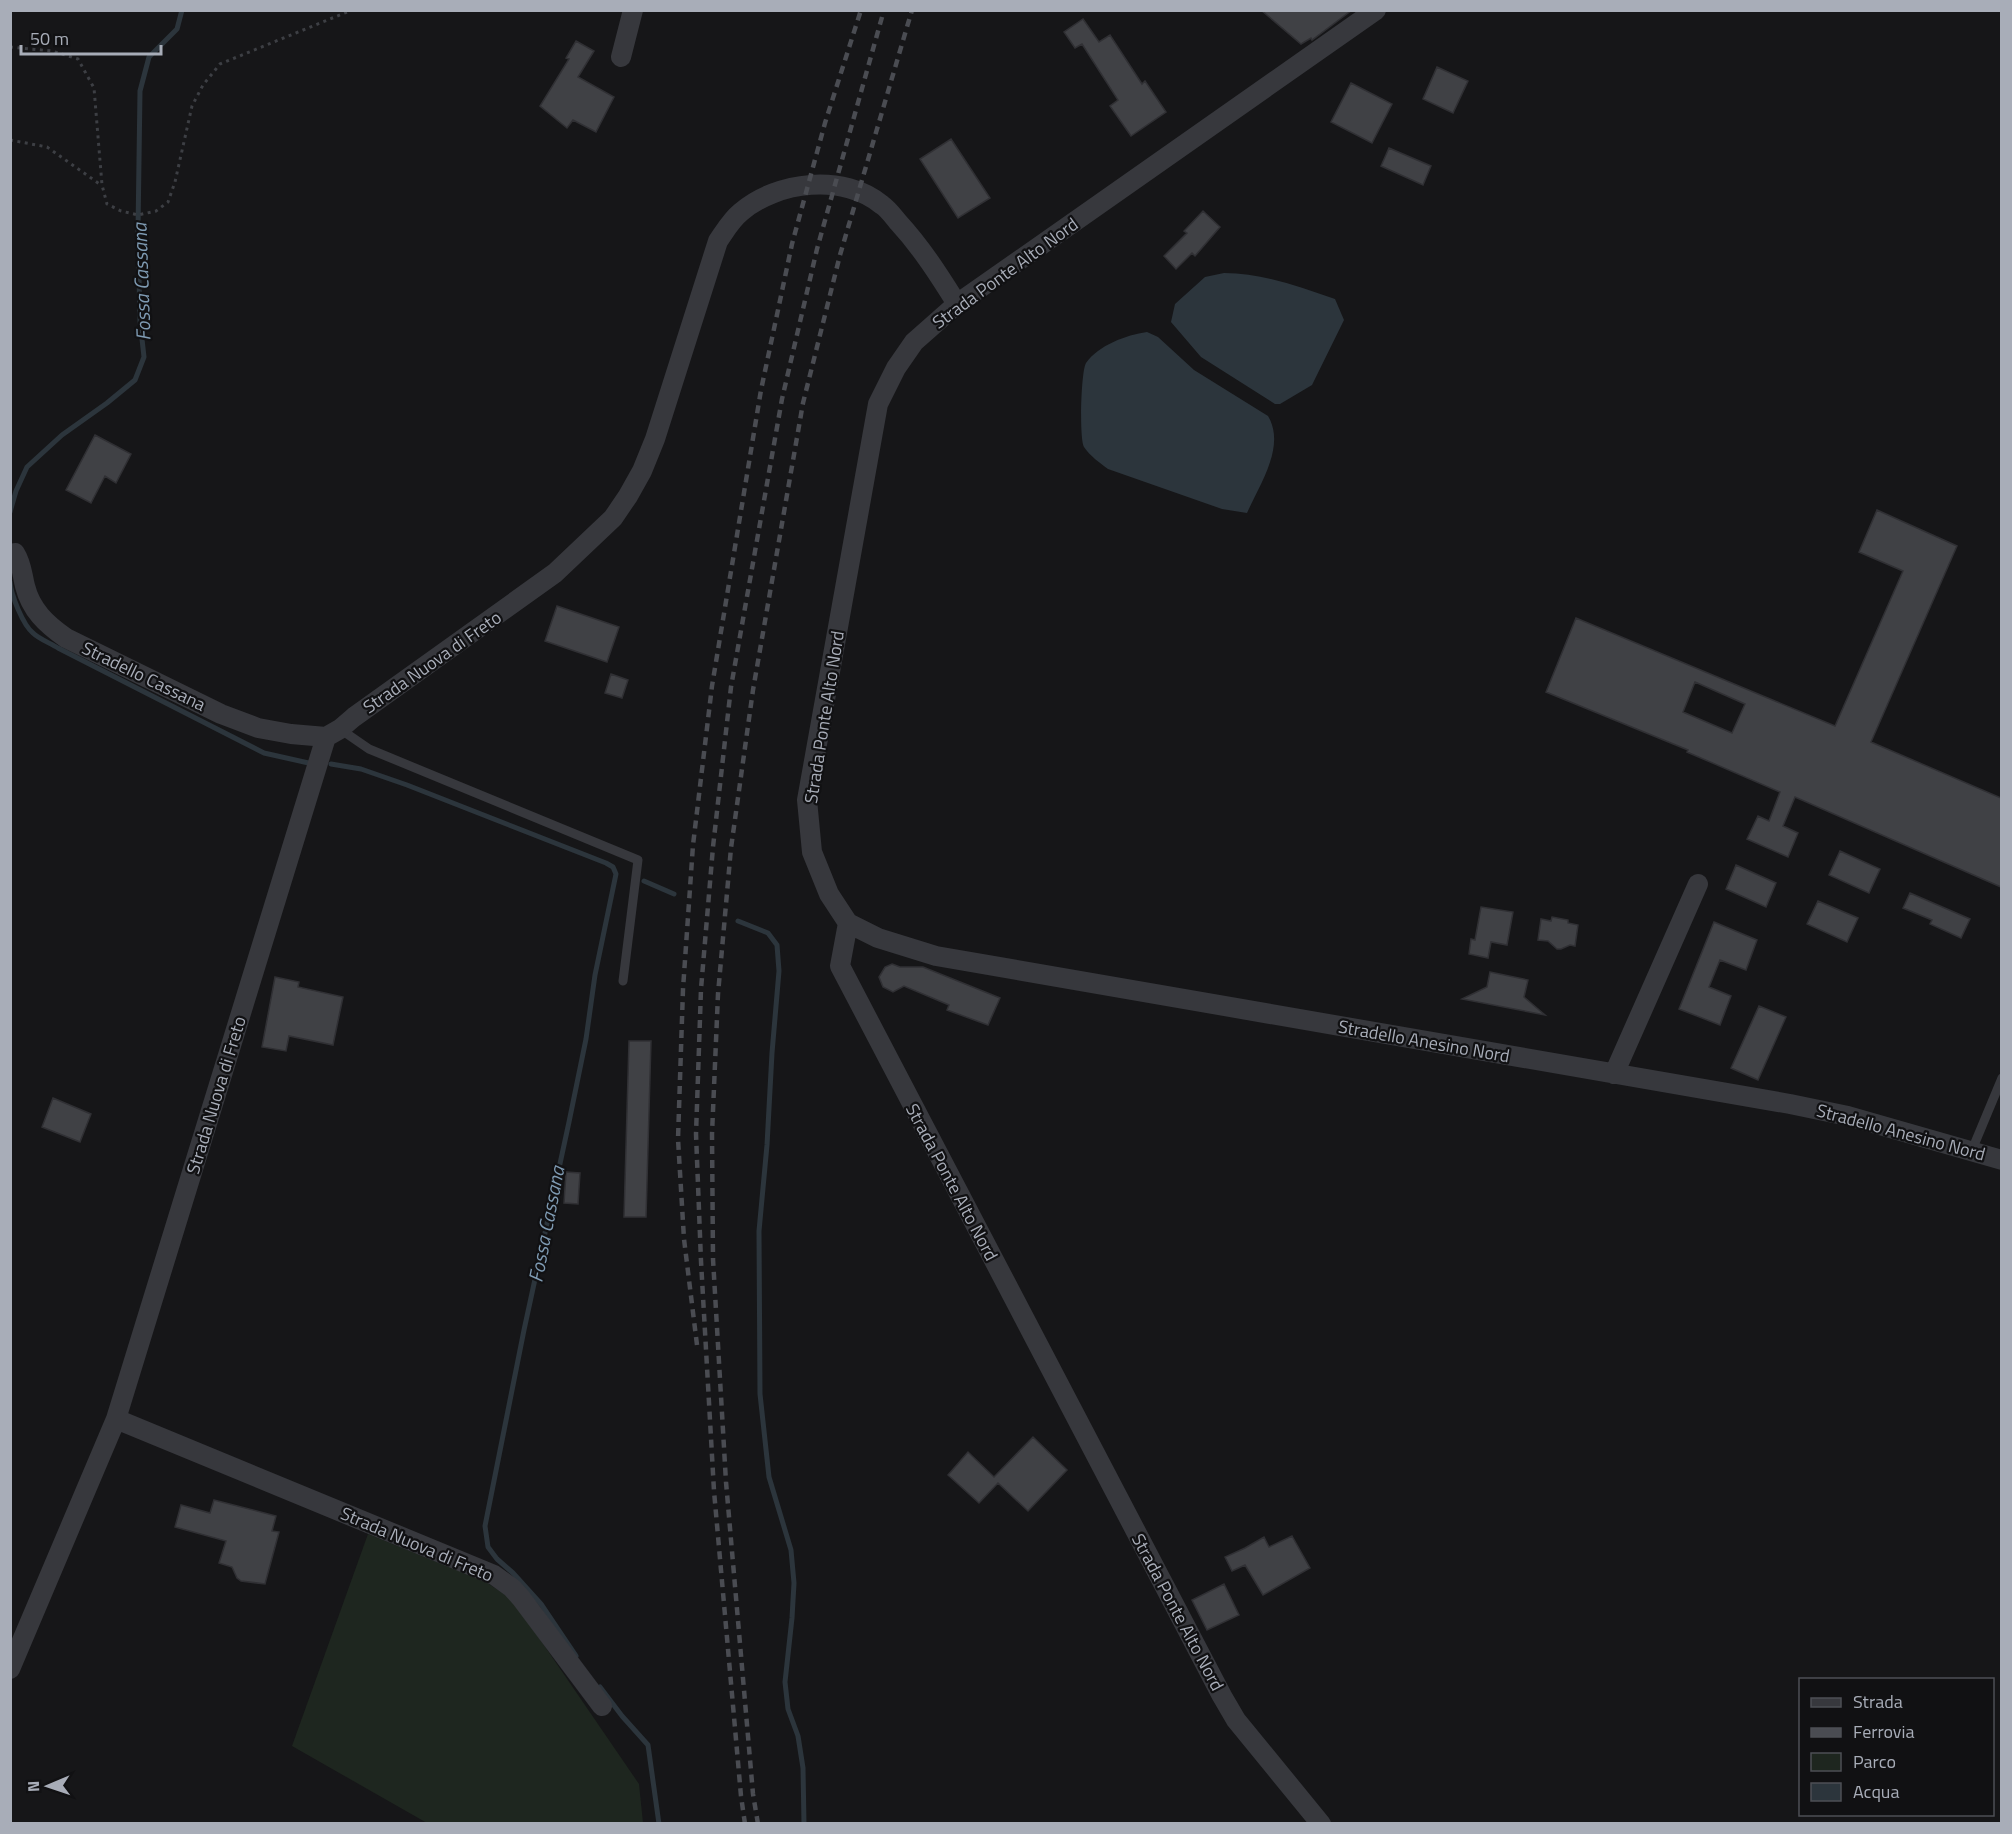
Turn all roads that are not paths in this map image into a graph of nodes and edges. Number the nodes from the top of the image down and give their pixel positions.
1 (633, 10) edge
2 (1376, 10) edge
3 (621, 57) dead end
4 (957, 304) junction
5 (10, 554) edge
6 (333, 733) junction
7 (1698, 884) dead end
8 (848, 923) junction
9 (623, 981) dead end
10 (1614, 1074) junction
11 (2001, 1078) edge
12 (1972, 1150) junction
13 (2001, 1160) edge
14 (116, 1419) junction
15 (10, 1670) edge
16 (602, 1706) dead end
17 (1321, 1824) edge

1 - 3 street
2 - 4 street, Strada Ponte Alto Nord
4 - 6 street, Strada Nuova di Freto
4 - 8 street, Strada Ponte Alto Nord
5 - 6 street, Stradello Cassana
6 - 9 lane
6 - 14 street, Strada Nuova di Freto
7 - 10 street
8 - 10 street, Stradello Anesino Nord
8 - 17 street, Strada Ponte Alto Nord
10 - 12 street, Stradello Anesino Nord
11 - 12 lane
12 - 13 street, Stradello Anesino Nord
14 - 15 street, Strada Nuova di Freto
14 - 16 street, Strada Nuova di Freto

